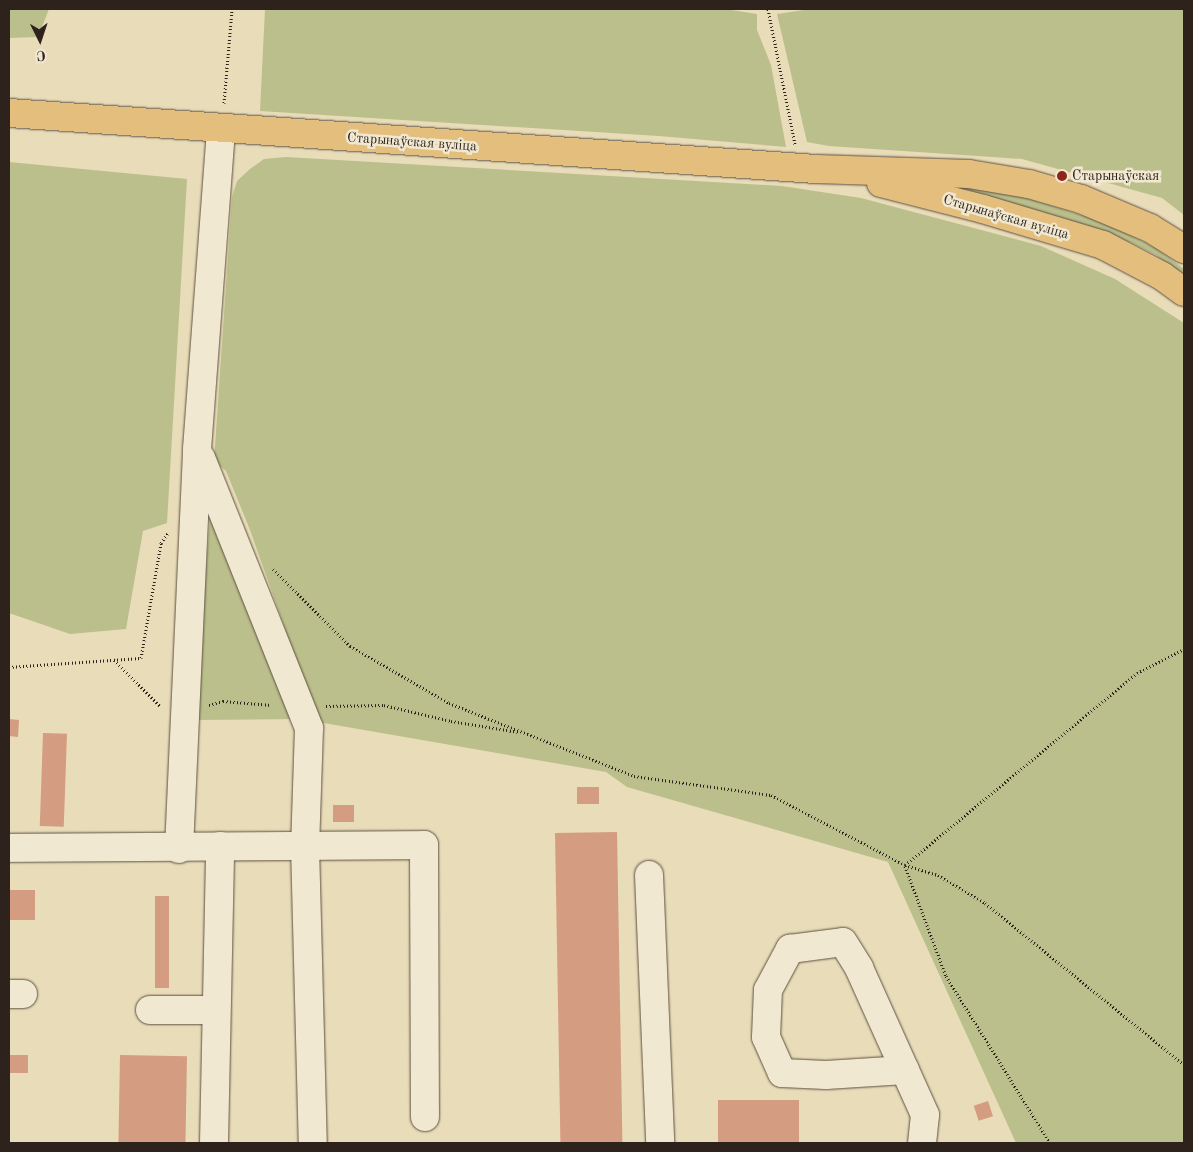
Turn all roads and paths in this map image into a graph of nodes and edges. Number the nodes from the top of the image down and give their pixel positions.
1 (232, 9) edge
2 (768, 9) edge
3 (9, 113) edge
4 (221, 130) junction
5 (805, 168) junction
6 (1184, 249) edge
7 (1184, 292) edge
8 (197, 449) junction
9 (171, 529) dead end
10 (270, 565) dead end
11 (1184, 649) edge
12 (9, 667) edge
13 (220, 846) junction
14 (305, 846) junction
15 (9, 848) edge
16 (179, 848) junction
17 (905, 865) junction
18 (649, 874) dead end
19 (150, 1010) dead end
20 (216, 1010) junction
21 (1184, 1065) edge
22 (905, 1070) junction
23 (425, 1117) dead end
24 (214, 1143) edge
25 (312, 1143) edge
26 (660, 1143) edge
27 (922, 1143) edge
28 (1050, 1143) edge

1 - 4 path
2 - 5 path
3 - 4 main road, Старынаўская вуліца
4 - 5 main road, Старынаўская вуліца
4 - 8 lane
5 - 6 main road, Старынаўская вуліца
5 - 7 main road, Старынаўская вуліца
8 - 14 lane
8 - 16 lane
9 - 12 path
10 - 17 path
11 - 17 path
13 - 14 lane
13 - 16 lane
13 - 20 lane
14 - 23 lane
14 - 25 lane
15 - 16 lane
17 - 21 path
17 - 28 path
18 - 26 lane
19 - 20 lane
20 - 24 lane
22 - 22 lane
22 - 27 lane

